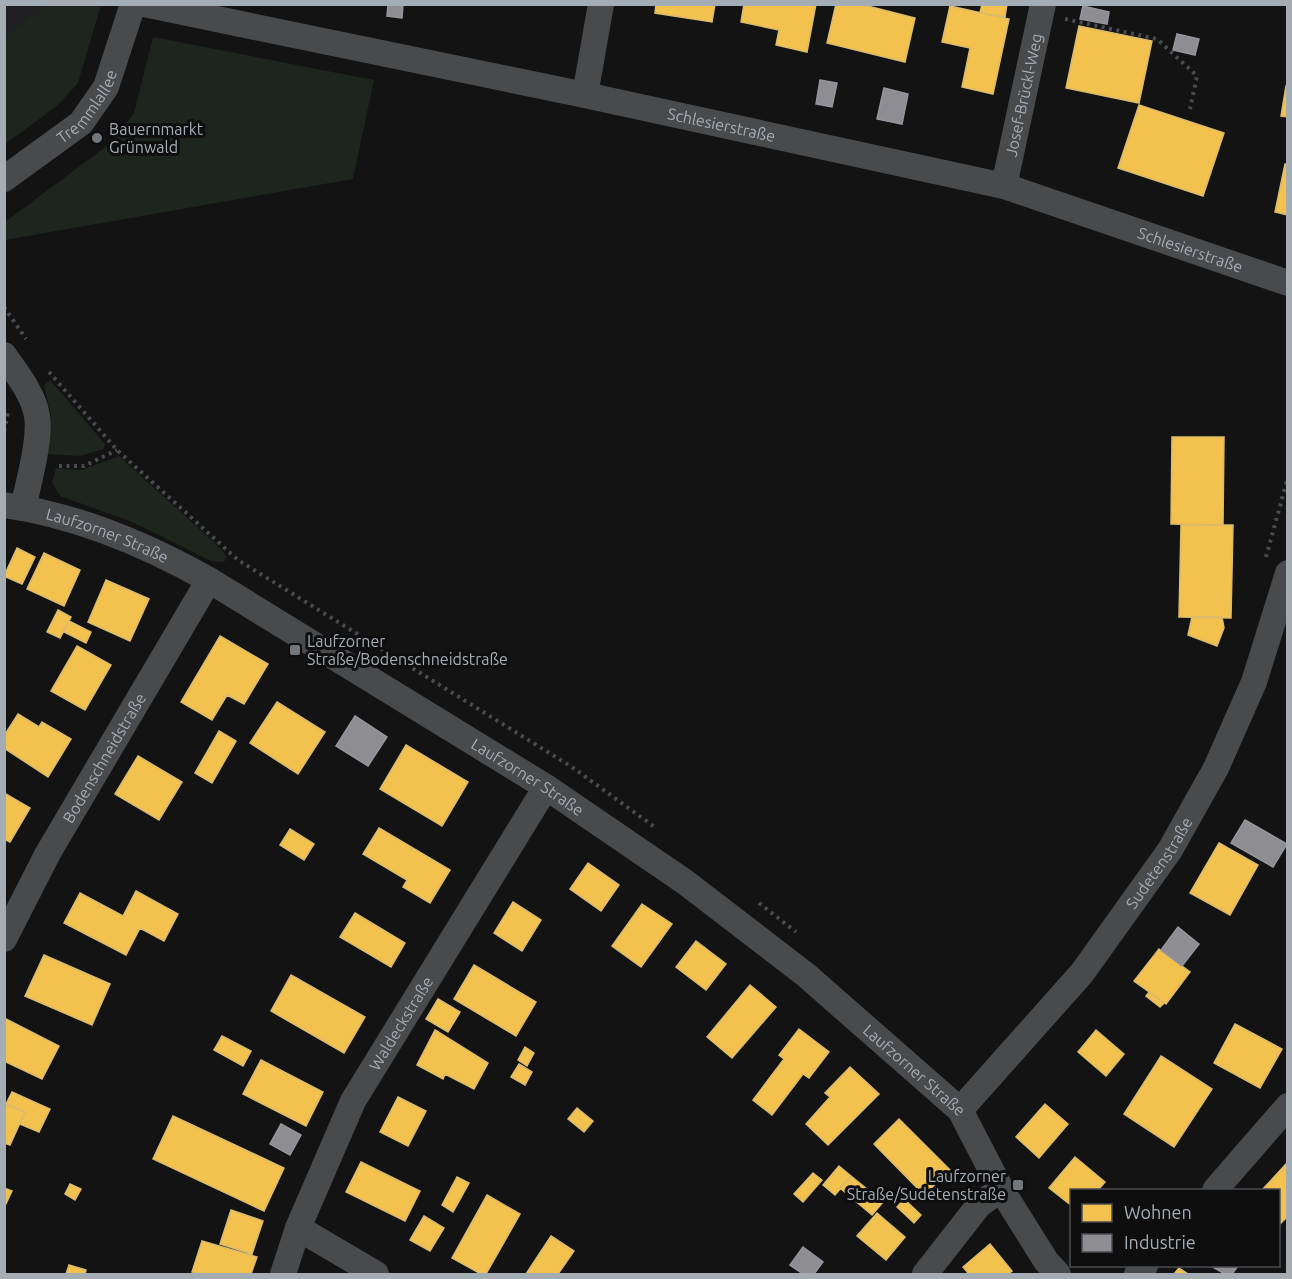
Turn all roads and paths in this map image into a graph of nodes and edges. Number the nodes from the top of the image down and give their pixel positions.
1 (132, 4) edge
2 (144, 4) edge
3 (601, 4) edge
4 (1042, 9) edge
5 (585, 95) junction
6 (1190, 109) dead end
7 (4, 179) edge
8 (1004, 186) junction
9 (1287, 283) edge
10 (4, 308) edge
11 (31, 346) dead end
12 (4, 355) edge
13 (44, 365) dead end
14 (1287, 477) edge
15 (14, 506) edge
16 (1266, 558) dead end
17 (1287, 573) edge
18 (208, 580) junction
19 (546, 787) junction
20 (664, 834) dead end
21 (757, 902) dead end
22 (799, 935) dead end
23 (4, 939) edge
24 (1287, 1106) edge
25 (960, 1110) junction
26 (1001, 1189) junction
27 (1217, 1189) edge
28 (298, 1228) junction
29 (283, 1275) edge
30 (376, 1275) edge
31 (925, 1275) edge
32 (1058, 1275) edge

1 - 7 street, Tremmlallee
2 - 5 street, Schlesierstraße
3 - 5 street
4 - 6 path
4 - 8 street, Josef-Brückl-Weg
5 - 8 street, Schlesierstraße
8 - 9 street, Schlesierstraße
10 - 11 path
12 - 15 street, Laufzorner Straße
13 - 20 path
14 - 16 path
15 - 18 street, Laufzorner Straße
17 - 25 street, Sudetenstraße
18 - 19 street, Laufzorner Straße
18 - 23 street, Bodenschneidstraße
19 - 25 street, Laufzorner Straße
19 - 28 street, Waldeckstraße
21 - 22 path
24 - 27 street
25 - 26 street, Laufzorner Straße
26 - 31 street
26 - 32 street, Laufzorner Straße
28 - 29 street, Waldeckstraße
28 - 30 street

